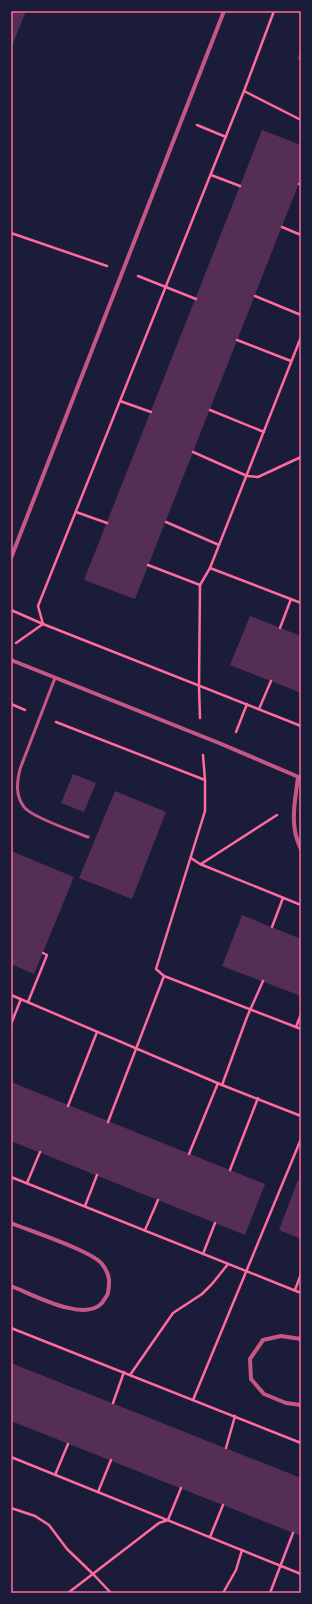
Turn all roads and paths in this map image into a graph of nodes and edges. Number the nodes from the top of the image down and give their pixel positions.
1 (224, 11) edge
2 (274, 11) edge
3 (244, 92) junction
4 (182, 119) junction
5 (301, 120) edge
6 (226, 137) junction
7 (211, 175) junction
8 (240, 186) dead end
9 (282, 227) dead end
10 (11, 233) edge
11 (301, 235) edge
12 (123, 271) junction
13 (166, 286) junction
14 (255, 296) dead end
15 (196, 299) dead end
16 (301, 315) edge
17 (301, 337) edge
18 (237, 340) dead end
19 (291, 361) junction
20 (120, 401) junction
21 (210, 410) dead end
22 (151, 412) dead end
23 (264, 432) junction
24 (193, 452) dead end
25 (301, 457) edge
26 (247, 476) junction
27 (76, 512) junction
28 (166, 522) dead end
29 (107, 523) dead end
30 (219, 545) junction
31 (11, 558) edge
32 (148, 564) dead end
33 (210, 568) junction
34 (200, 585) junction
35 (291, 599) junction
36 (301, 603) edge
37 (11, 610) edge
38 (43, 624) junction
39 (280, 628) dead end
40 (11, 647) edge
41 (11, 660) edge
42 (55, 678) junction
43 (271, 681) dead end
44 (199, 686) junction
45 (11, 704) edge
46 (247, 704) junction
47 (259, 709) junction
48 (40, 716) junction
49 (301, 725) edge
50 (201, 736) junction
51 (230, 748) junction
52 (300, 777) edge
53 (204, 780) junction
54 (295, 804) junction
55 (88, 837) dead end
56 (301, 849) edge
57 (191, 858) junction
58 (200, 864) junction
59 (283, 898) junction
60 (301, 905) edge
61 (272, 927) dead end
62 (43, 953) dead end
63 (164, 976) junction
64 (263, 981) dead end
65 (11, 995) edge
66 (21, 999) junction
67 (28, 1002) junction
68 (250, 1010) junction
69 (301, 1014) edge
70 (11, 1024) edge
71 (296, 1027) junction
72 (301, 1029) edge
73 (97, 1032) junction
74 (136, 1048) junction
75 (218, 1083) junction
76 (222, 1085) junction
77 (258, 1098) junction
78 (68, 1106) dead end
79 (301, 1116) edge
80 (108, 1122) dead end
81 (301, 1139) edge
82 (40, 1152) dead end
83 (189, 1154) dead end
84 (230, 1170) dead end
85 (97, 1175) dead end
86 (11, 1176) edge
87 (28, 1183) junction
88 (158, 1200) dead end
89 (85, 1206) junction
90 (11, 1223) edge
91 (215, 1223) dead end
92 (145, 1230) junction
93 (203, 1254) junction
94 (228, 1264) junction
95 (247, 1272) junction
96 (301, 1274) edge
97 (11, 1286) edge
98 (295, 1290) junction
99 (301, 1293) edge
100 (12, 1328) edge
101 (11, 1333) edge
102 (301, 1339) edge
103 (124, 1372) junction
104 (130, 1375) junction
105 (194, 1400) junction
106 (113, 1403) dead end
107 (301, 1405) edge
108 (235, 1416) junction
109 (301, 1443) edge
110 (68, 1444) dead end
111 (226, 1448) dead end
112 (11, 1457) edge
113 (110, 1460) dead end
114 (56, 1475) junction
115 (181, 1488) dead end
116 (98, 1492) junction
117 (223, 1505) dead end
118 (11, 1508) edge
119 (168, 1520) junction
120 (293, 1533) dead end
121 (210, 1537) junction
122 (242, 1550) junction
123 (280, 1566) junction
124 (94, 1574) junction
125 (301, 1574) edge
126 (68, 1593) edge
127 (111, 1593) edge
128 (223, 1593) edge
129 (270, 1593) edge

1 - 4 street
2 - 3 path
3 - 5 path
3 - 6 path
4 - 6 path
4 - 12 street
6 - 7 path
7 - 8 path
7 - 13 path
9 - 11 path
10 - 12 path
12 - 13 path
12 - 31 street
13 - 15 path
13 - 20 path
14 - 16 path
17 - 19 path
18 - 19 path
19 - 23 path
20 - 22 path
20 - 27 path
21 - 23 path
23 - 26 path
24 - 26 path
25 - 26 path
26 - 30 path
27 - 29 path
27 - 38 path
28 - 30 path
30 - 33 path
32 - 34 path
33 - 34 path
33 - 35 path
34 - 44 path
35 - 36 path
35 - 39 path
37 - 38 path
38 - 40 path
38 - 44 path
41 - 42 street
42 - 48 lane
42 - 50 street
43 - 47 path
44 - 46 path
44 - 50 path
45 - 48 path
46 - 47 path
46 - 51 path
47 - 49 path
48 - 53 path
48 - 55 lane
50 - 51 street
50 - 53 path
51 - 52 street
52 - 54 street
53 - 57 path
54 - 56 street
54 - 58 path
57 - 58 path
57 - 63 path
58 - 59 path
59 - 60 path
59 - 61 path
62 - 67 path
63 - 68 path
63 - 74 path
64 - 68 path
65 - 66 path
66 - 67 path
66 - 70 path
67 - 73 path
68 - 71 path
68 - 76 path
69 - 71 path
71 - 72 path
73 - 74 path
73 - 78 path
74 - 75 path
74 - 80 path
75 - 76 path
75 - 83 path
76 - 77 path
77 - 79 path
77 - 84 path
81 - 95 path
82 - 87 path
85 - 89 path
86 - 87 path
87 - 89 path
88 - 92 path
89 - 92 path
90 - 97 street
91 - 93 path
92 - 93 path
93 - 94 path
94 - 95 path
94 - 104 path
95 - 98 path
95 - 105 path
96 - 98 path
98 - 99 path
100 - 101 path
100 - 103 path
102 - 107 street
103 - 104 path
103 - 106 path
104 - 105 path
105 - 108 path
108 - 109 path
108 - 111 path
110 - 114 path
112 - 114 path
113 - 116 path
114 - 116 path
115 - 119 path
116 - 119 path
117 - 121 path
118 - 124 path
119 - 121 path
119 - 124 path
120 - 123 path
121 - 122 path
122 - 123 path
122 - 128 path
123 - 125 path
123 - 129 path
124 - 126 path
124 - 127 path

